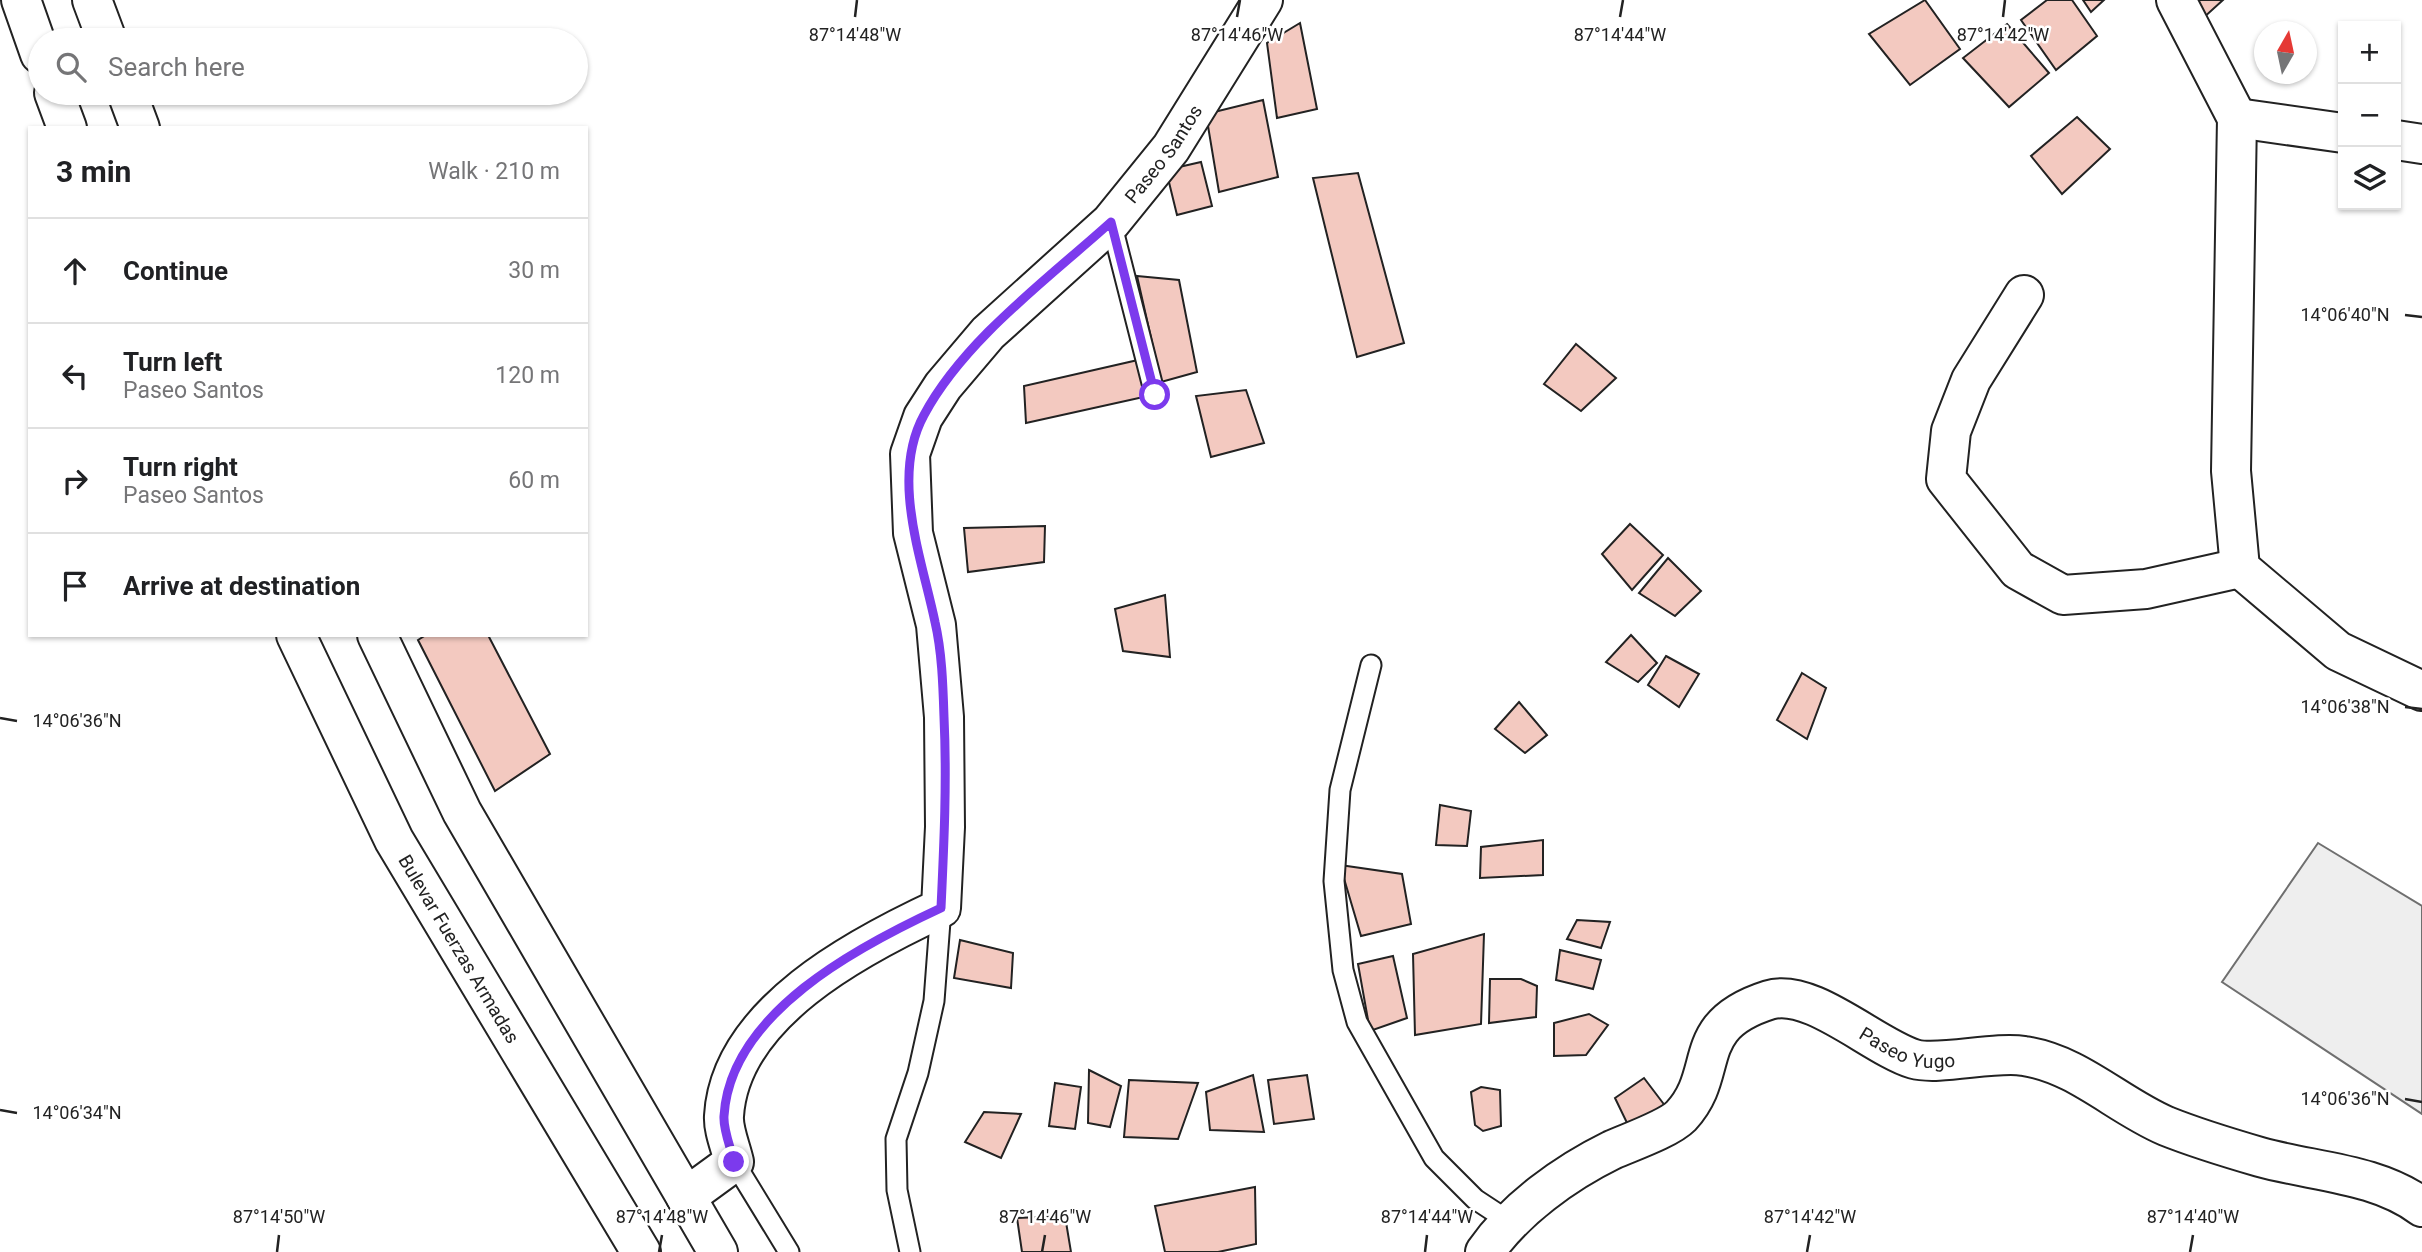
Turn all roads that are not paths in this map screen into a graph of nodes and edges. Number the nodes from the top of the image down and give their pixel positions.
1 (21, 0) edge
2 (92, 0) edge
3 (1263, 0) edge
4 (2176, 0) edge
5 (31, 28) edge
6 (102, 28) edge
7 (58, 105) edge
8 (131, 105) edge
9 (2237, 118) junction
10 (66, 126) edge
11 (139, 126) edge
12 (2338, 132) edge
13 (2401, 141) edge
14 (2422, 144) edge
15 (1111, 222) junction
16 (2024, 295) dead end
17 (1155, 395) dead end
18 (2240, 568) junction
19 (297, 637) edge
20 (378, 637) edge
21 (1371, 666) dead end
22 (2422, 691) edge
23 (941, 908) junction
24 (734, 1162) junction
25 (2416, 1193) edge
26 (686, 1197) junction
27 (1510, 1222) junction
28 (641, 1252) edge
29 (718, 1252) edge
30 (789, 1252) edge
31 (910, 1252) edge
32 (1485, 1252) edge

1 - 5 main road
2 - 6 main road
3 - 15 main road, Paseo Santos
4 - 9 main road
7 - 10 main road
8 - 11 main road
9 - 12 main road
9 - 18 main road
13 - 14 main road
15 - 17 lane
15 - 23 main road, Paseo Santos
16 - 18 main road
18 - 22 main road
19 - 28 main road, Bulevar Fuerzas Armadas
20 - 26 main road
21 - 27 lane
23 - 24 main road
23 - 31 lane
24 - 26 main road
24 - 30 lane
25 - 27 main road, Paseo Yugo
26 - 29 main road
27 - 32 main road, Paseo Yugo

